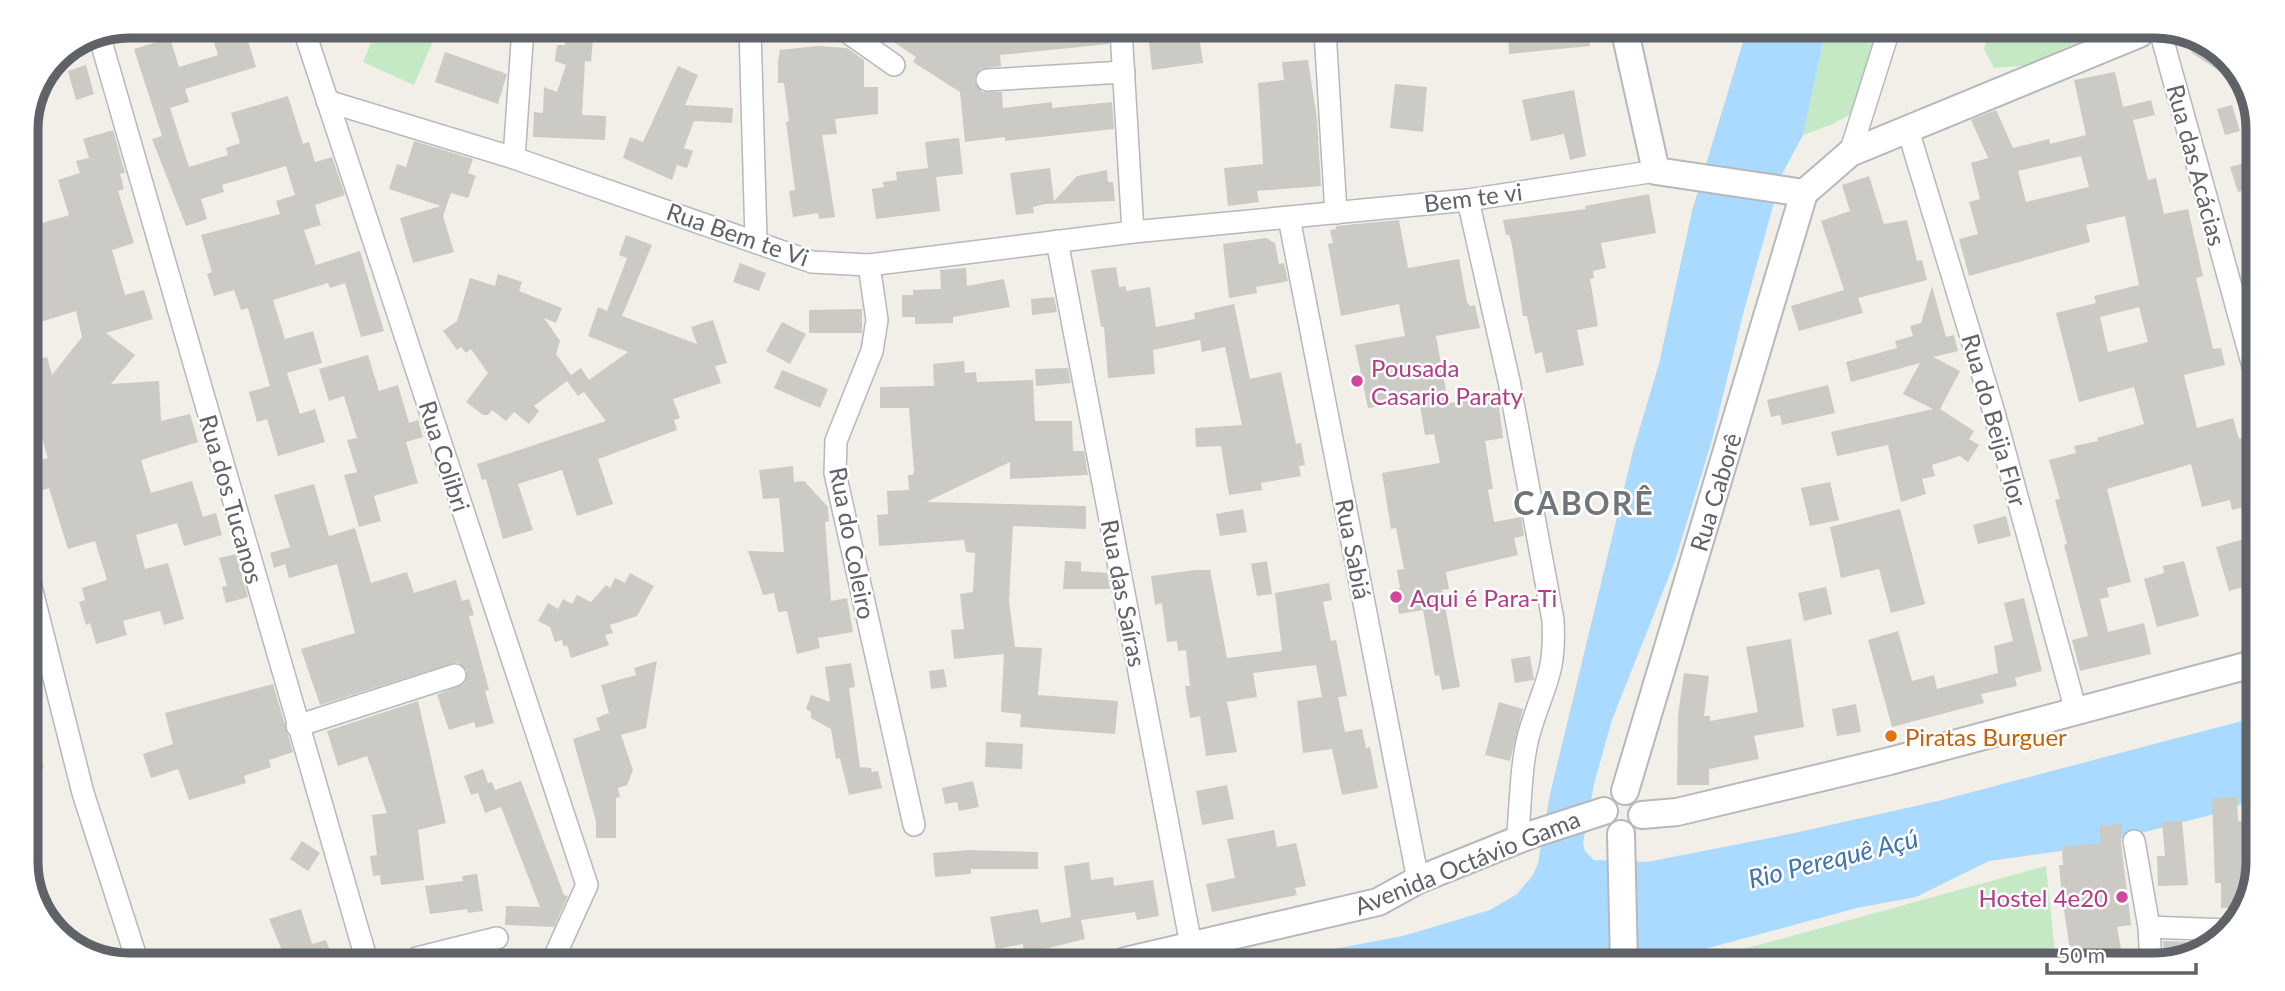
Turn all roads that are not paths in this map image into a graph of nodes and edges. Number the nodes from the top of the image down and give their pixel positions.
1 (307, 38) edge
2 (522, 38) edge
3 (750, 38) edge
4 (856, 38) edge
5 (1122, 38) edge
6 (1325, 38) edge
7 (1626, 38) edge
8 (1886, 38) edge
9 (2129, 38) edge
10 (2162, 39) edge
11 (101, 43) edge
12 (894, 65) dead end
13 (1124, 72) junction
14 (987, 80) dead end
15 (327, 101) junction
16 (1908, 130) junction
17 (1850, 153) junction
18 (514, 158) junction
19 (1656, 171) junction
20 (1804, 193) junction
21 (1468, 200) junction
22 (1336, 213) junction
23 (1289, 218) junction
24 (1133, 232) junction
25 (756, 240) junction
26 (1058, 241) junction
27 (869, 265) junction
28 (2246, 341) edge
29 (39, 619) edge
30 (2246, 666) edge
31 (455, 676) dead end
32 (2076, 711) junction
33 (297, 726) junction
34 (1625, 792) junction
35 (1600, 811) junction
36 (1642, 815) junction
37 (914, 825) dead end
38 (1524, 838) junction
39 (1622, 840) junction
40 (2134, 841) dead end
41 (1418, 880) junction
42 (2149, 927) junction
43 (2215, 930) edge
44 (497, 938) dead end
45 (1191, 945) junction
46 (557, 951) dead end
47 (135, 953) edge
48 (365, 953) edge
49 (437, 953) edge
50 (1158, 953) edge
51 (1624, 953) edge
52 (2150, 953) edge

1 - 15 street, Rua Colibri
2 - 18 street
3 - 25 street
4 - 12 street
5 - 13 street
6 - 22 street
7 - 19 street
8 - 17 street
9 - 16 street
10 - 28 street, Rua das Acácias
11 - 33 street, Rua dos Tucanos
13 - 14 street
13 - 24 street
15 - 18 street, Rua Bem te Vi
15 - 46 street, Rua Colibri
16 - 17 street
16 - 32 street, Rua do Beija Flor
17 - 20 street
18 - 25 street, Rua Bem te Vi
19 - 20 street
19 - 21 street, Bem te vi
20 - 34 street, Rua Caborê
21 - 22 street, Bem te vi
21 - 38 street
22 - 23 street, Bem te vi
23 - 24 street, Rua Bem te Vi
23 - 41 street, Rua Sabiá
24 - 26 street, Rua Bem te Vi
25 - 27 street, Rua Bem te Vi
26 - 27 street, Rua Bem te Vi
26 - 45 street, Rua das Saíras
27 - 37 street, Rua do Coleiro
29 - 47 street
30 - 32 street
31 - 33 street
32 - 36 street
33 - 48 street, Rua dos Tucanos
34 - 35 street
34 - 36 street
35 - 38 street, Avenida Octávio Gama
35 - 39 street
36 - 39 street
38 - 41 street, Avenida Octávio Gama
39 - 51 street
40 - 42 street
41 - 45 street, Avenida Octávio Gama
42 - 43 street
42 - 52 street
44 - 49 street
45 - 50 street, Avenida Octávio Gama

